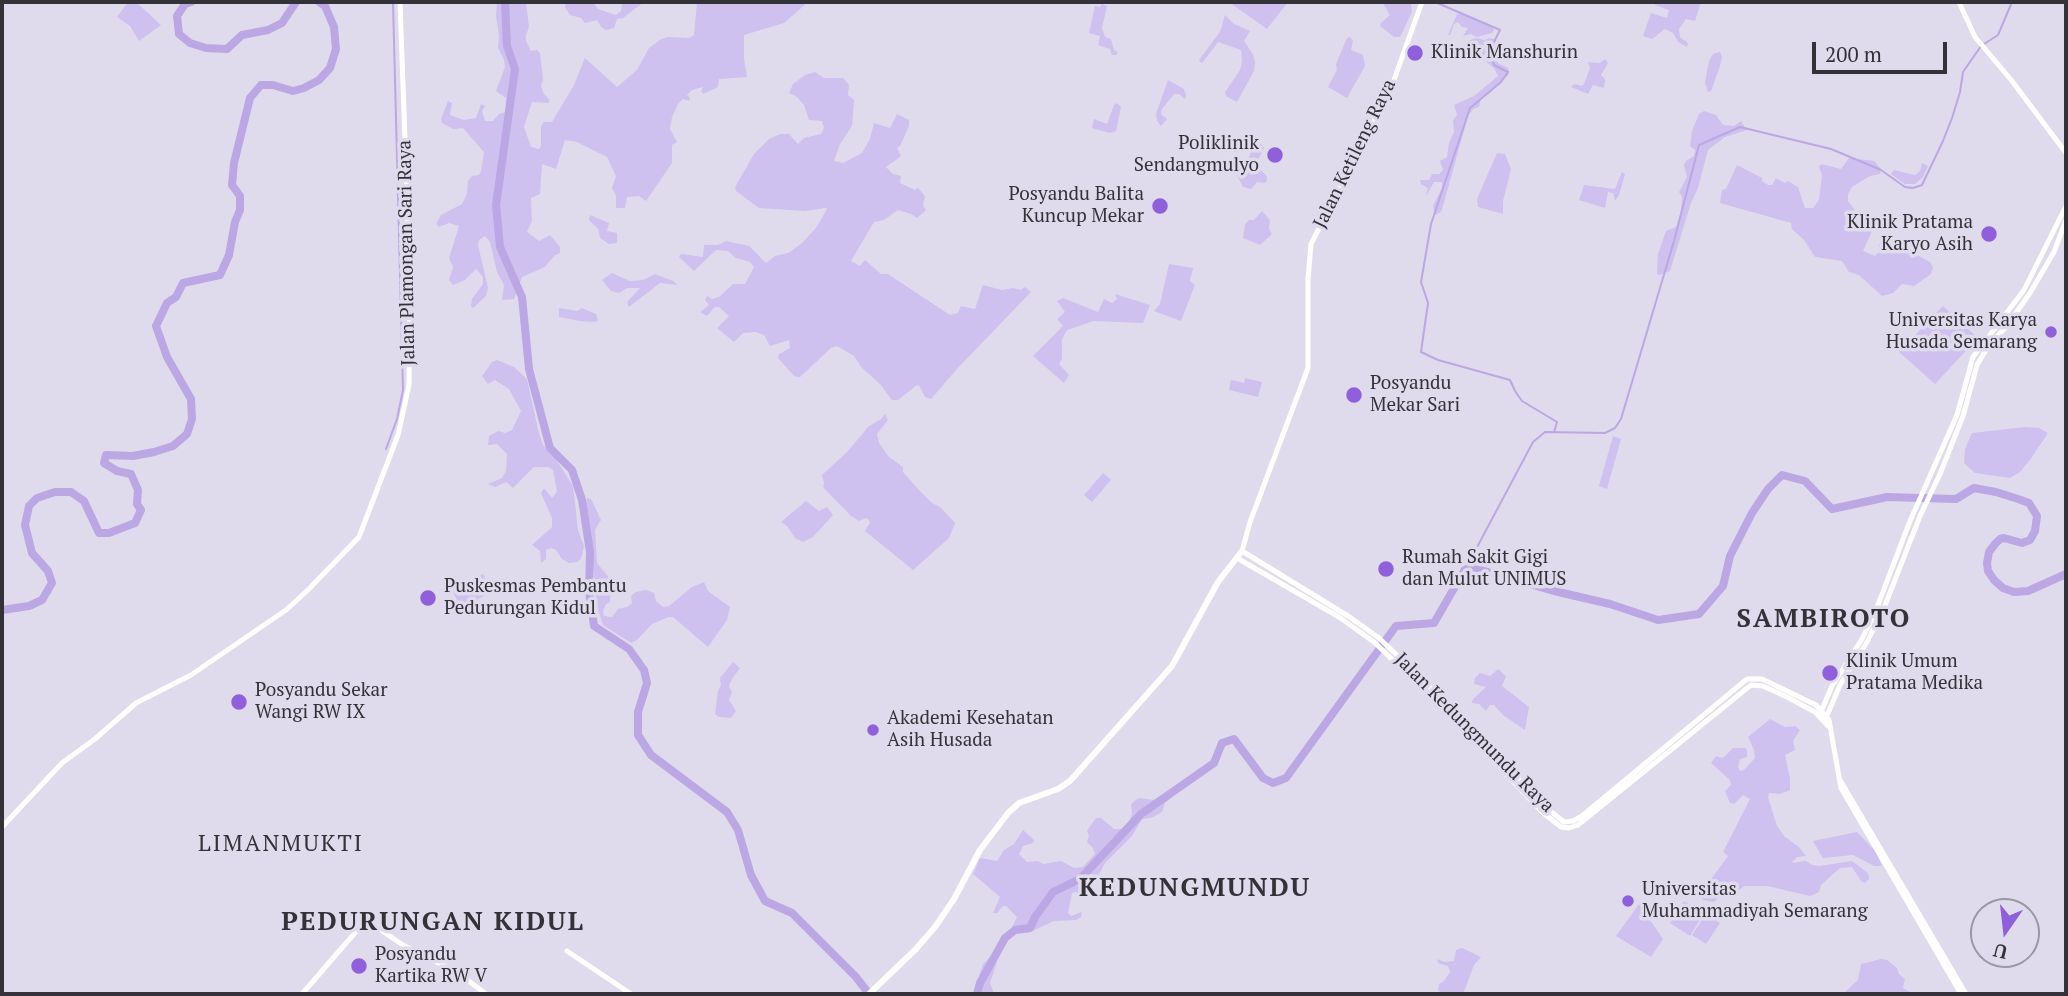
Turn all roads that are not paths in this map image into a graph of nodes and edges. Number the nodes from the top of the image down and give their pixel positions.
1 (400, 2) edge
2 (1422, 2) edge
3 (1959, 2) edge
4 (2066, 153) edge
5 (2066, 206) edge
6 (2066, 220) edge
7 (1985, 344) junction
8 (1923, 502) junction
9 (1241, 551) junction
10 (1237, 558) junction
11 (1279, 579) junction
12 (1821, 713) junction
13 (1826, 719) junction
14 (1840, 780) junction
15 (2, 827) edge
16 (567, 951) dead end
17 (302, 994) edge
18 (486, 994) edge
19 (631, 994) edge
20 (869, 994) edge
21 (1961, 994) edge
22 (1966, 994) edge

1 - 15 main road, Jalan Plamongan Sari Raya
2 - 9 main road, Jalan Ketileng Raya
3 - 4 main road
5 - 7 main road
6 - 7 main road
7 - 8 main road
7 - 8 main road
8 - 12 main road
8 - 13 main road
9 - 10 main road
9 - 11 main road, Jalan Kedungmundu Raya
10 - 11 main road, Jalan Kedungmundu Raya
10 - 20 main road
11 - 12 main road, Jalan Kedungmundu Raya
12 - 13 main road, Jalan Kedungmundu Raya
13 - 14 main road, Jalan Kedungmundu Raya
14 - 21 main road, Jalan Kedungmundu Raya
14 - 22 main road, Jalan Kedungmundu Raya
16 - 19 main road
17 - 18 main road

